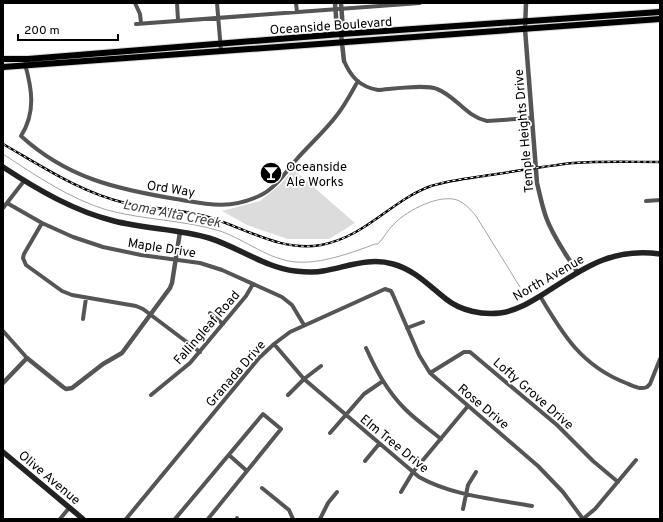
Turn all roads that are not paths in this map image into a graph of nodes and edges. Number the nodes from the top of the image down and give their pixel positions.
1 (135, 3) edge
2 (177, 3) edge
3 (217, 3) edge
4 (296, 3) edge
5 (335, 3) edge
6 (414, 3) edge
7 (420, 3) edge
8 (526, 3) edge
9 (341, 6) edge
10 (335, 9) junction
11 (297, 12) junction
12 (660, 12) edge
13 (218, 17) junction
14 (660, 19) edge
15 (178, 20) junction
16 (525, 22) junction
17 (525, 29) junction
18 (341, 34) junction
19 (341, 43) junction
20 (220, 44) junction
21 (220, 51) junction
22 (3, 59) edge
23 (344, 61) joint
24 (25, 62) junction
25 (3, 67) edge
26 (358, 82) junction
27 (532, 118) junction
28 (3, 167) edge
29 (24, 181) junction
30 (660, 200) edge
31 (646, 201) dead end
32 (7, 203) junction
33 (3, 208) edge
34 (42, 223) junction
35 (180, 232) junction
36 (660, 254) edge
37 (176, 259) junction
38 (577, 272) junction
39 (253, 284) junction
40 (393, 295) joint
41 (540, 296) junction
42 (86, 298) junction
43 (210, 313) dead end
44 (151, 315) junction
45 (83, 319) dead end
46 (423, 322) dead end
47 (223, 324) junction
48 (304, 325) junction
49 (407, 328) junction
50 (3, 331) edge
51 (274, 344) junction
52 (366, 348) dead end
53 (200, 352) junction
54 (27, 358) junction
55 (660, 359) edge
56 (321, 366) dead end
57 (430, 373) junction
58 (304, 379) junction
59 (383, 381) junction
60 (3, 383) edge
61 (151, 395) dead end
62 (288, 395) dead end
63 (468, 406) junction
64 (346, 416) junction
65 (330, 433) dead end
66 (441, 439) junction
67 (380, 444) junction
68 (3, 452) edge
69 (229, 455) junction
70 (636, 460) dead end
71 (366, 461) dead end
72 (247, 471) junction
73 (413, 472) junction
74 (476, 472) dead end
75 (618, 482) junction
76 (262, 488) dead end
77 (338, 492) dead end
78 (401, 492) dead end
79 (466, 493) junction
80 (532, 506) dead end
81 (69, 508) junction
82 (463, 509) dead end
83 (60, 519) edge
84 (83, 519) edge
85 (126, 519) edge
86 (175, 519) edge
87 (208, 519) edge
88 (293, 519) edge
89 (320, 519) edge
90 (583, 519) edge

1 - 15 street
2 - 15 street
3 - 13 street
4 - 11 street
5 - 10 street
6 - 7 street
6 - 9 street
8 - 16 street, Temple Heights Drive
9 - 10 street
9 - 18 street
10 - 11 street
10 - 18 street
11 - 13 street
12 - 16 main road, Oceanside Boulevard
13 - 15 street
13 - 20 street
14 - 17 main road, Oceanside Boulevard
16 - 17 street, Temple Heights Drive
16 - 18 main road, Oceanside Boulevard
17 - 19 main road, Oceanside Boulevard
17 - 27 street, Temple Heights Drive
18 - 19 street
18 - 20 main road, Oceanside Boulevard
19 - 21 main road, Oceanside Boulevard
19 - 23 street
20 - 21 street
20 - 24 main road, Oceanside Boulevard
21 - 24 main road, Oceanside Boulevard
22 - 24 main road, Oceanside Boulevard
23 - 26 street
24 - 25 main road, Oceanside Boulevard
24 - 26 street, Ord Way
26 - 27 street
27 - 38 street, Temple Heights Drive
28 - 29 main road, North Avenue
29 - 32 street
29 - 35 main road, North Avenue
30 - 31 street
32 - 33 street
32 - 34 street, Maple Drive
34 - 37 street, Maple Drive
34 - 42 street
35 - 37 street
35 - 41 main road, North Avenue
36 - 38 main road, North Avenue
37 - 39 street, Maple Drive
37 - 44 street
38 - 41 main road, North Avenue
39 - 47 street, Fallingleaf Road
39 - 48 street, Maple Drive
40 - 48 street, Granada Drive
40 - 49 street, Rose Drive
41 - 55 street
42 - 44 street
42 - 45 street
43 - 47 street
44 - 53 street
44 - 54 street
46 - 49 street
47 - 53 street, Fallingleaf Road
48 - 51 street, Granada Drive
49 - 57 street, Rose Drive
50 - 54 street
51 - 58 street, Elm Tree Drive
51 - 85 street, Granada Drive
52 - 59 street
53 - 61 street, Fallingleaf Road
54 - 60 street
56 - 58 street
57 - 63 street, Rose Drive
57 - 75 street, Lofty Grove Drive
58 - 62 street
58 - 64 street, Elm Tree Drive
59 - 64 street
59 - 66 street
63 - 66 street
63 - 90 street, Rose Drive
64 - 65 street
64 - 67 street, Elm Tree Drive
66 - 73 street
67 - 71 street
67 - 73 street, Elm Tree Drive
68 - 81 main road, Olive Avenue
69 - 72 street
69 - 72 street
69 - 86 street
70 - 75 street, Rose Drive
72 - 87 street
73 - 78 street
73 - 79 street, Elm Tree Drive
74 - 79 street
75 - 90 street, Rose Drive
76 - 88 street
77 - 89 street
79 - 80 street, Elm Tree Drive
79 - 82 street
81 - 83 street
81 - 84 main road, Olive Avenue

